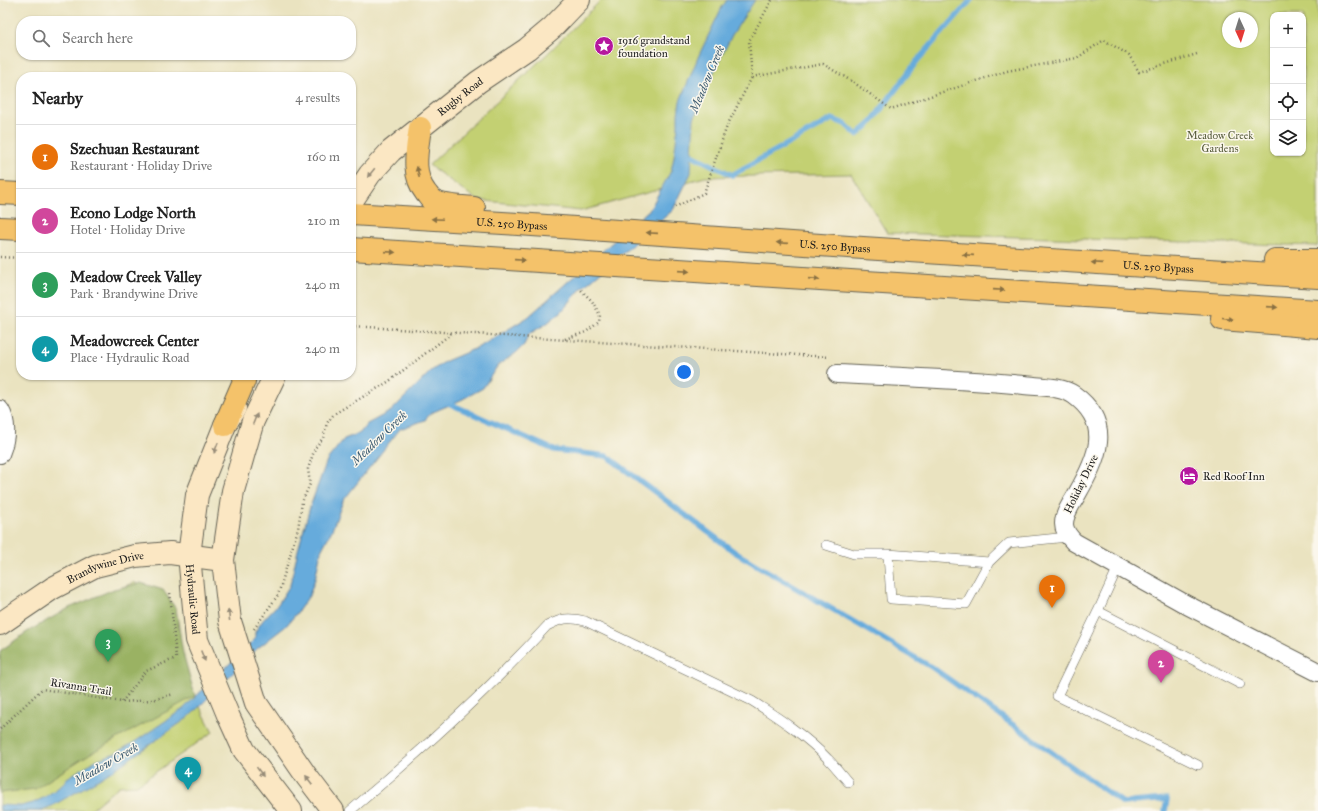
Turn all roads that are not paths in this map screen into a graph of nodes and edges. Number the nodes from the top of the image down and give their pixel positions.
1 (579, 0) edge
2 (420, 128) junction
3 (0, 192) edge
4 (16, 194) edge
5 (356, 195) edge
6 (356, 214) edge
7 (518, 224) junction
8 (0, 228) edge
9 (16, 229) edge
10 (356, 249) edge
11 (1318, 260) edge
12 (1218, 270) junction
13 (1318, 277) edge
14 (1093, 296) junction
15 (1318, 311) edge
16 (1318, 327) edge
17 (837, 374) dead end
18 (244, 380) edge
19 (249, 380) edge
20 (273, 380) edge
21 (0, 410) edge
22 (225, 425) junction
23 (0, 454) edge
24 (1068, 537) junction
25 (826, 545) dead end
26 (888, 554) junction
27 (189, 555) junction
28 (223, 560) junction
29 (989, 562) junction
30 (1118, 567) junction
31 (1098, 611) junction
32 (0, 624) edge
33 (1318, 672) edge
34 (1240, 684) dead end
35 (1198, 765) dead end
36 (848, 782) dead end
37 (291, 811) edge
38 (333, 811) edge
39 (350, 811) edge

1 - 2 main road, Rugby Road
2 -> 5 main road, Rugby Road
7 -> 2 highway
3 - 4 highway
7 -> 6 highway, U.S. 250 Bypass
12 -> 7 highway, U.S. 250 Bypass
8 - 9 highway
10 -> 14 highway
11 - 12 highway
12 - 13 highway, U.S. 250 Bypass
14 -> 15 highway
14 -> 16 highway
17 - 24 street, Holiday Drive
18 - 22 highway
19 - 22 main road, Hydraulic Road
28 -> 20 main road
21 - 23 street
22 -> 27 main road, Hydraulic Road
24 - 29 lane
24 - 30 street
25 - 26 lane
26 - 29 lane
26 - 29 lane
27 - 28 main road, Brandywine Drive
27 - 32 main road, Brandywine Drive
27 -> 37 main road, Hydraulic Road
38 -> 28 main road
30 - 31 lane
30 - 33 street
31 - 34 lane
31 - 35 lane
36 - 39 lane

